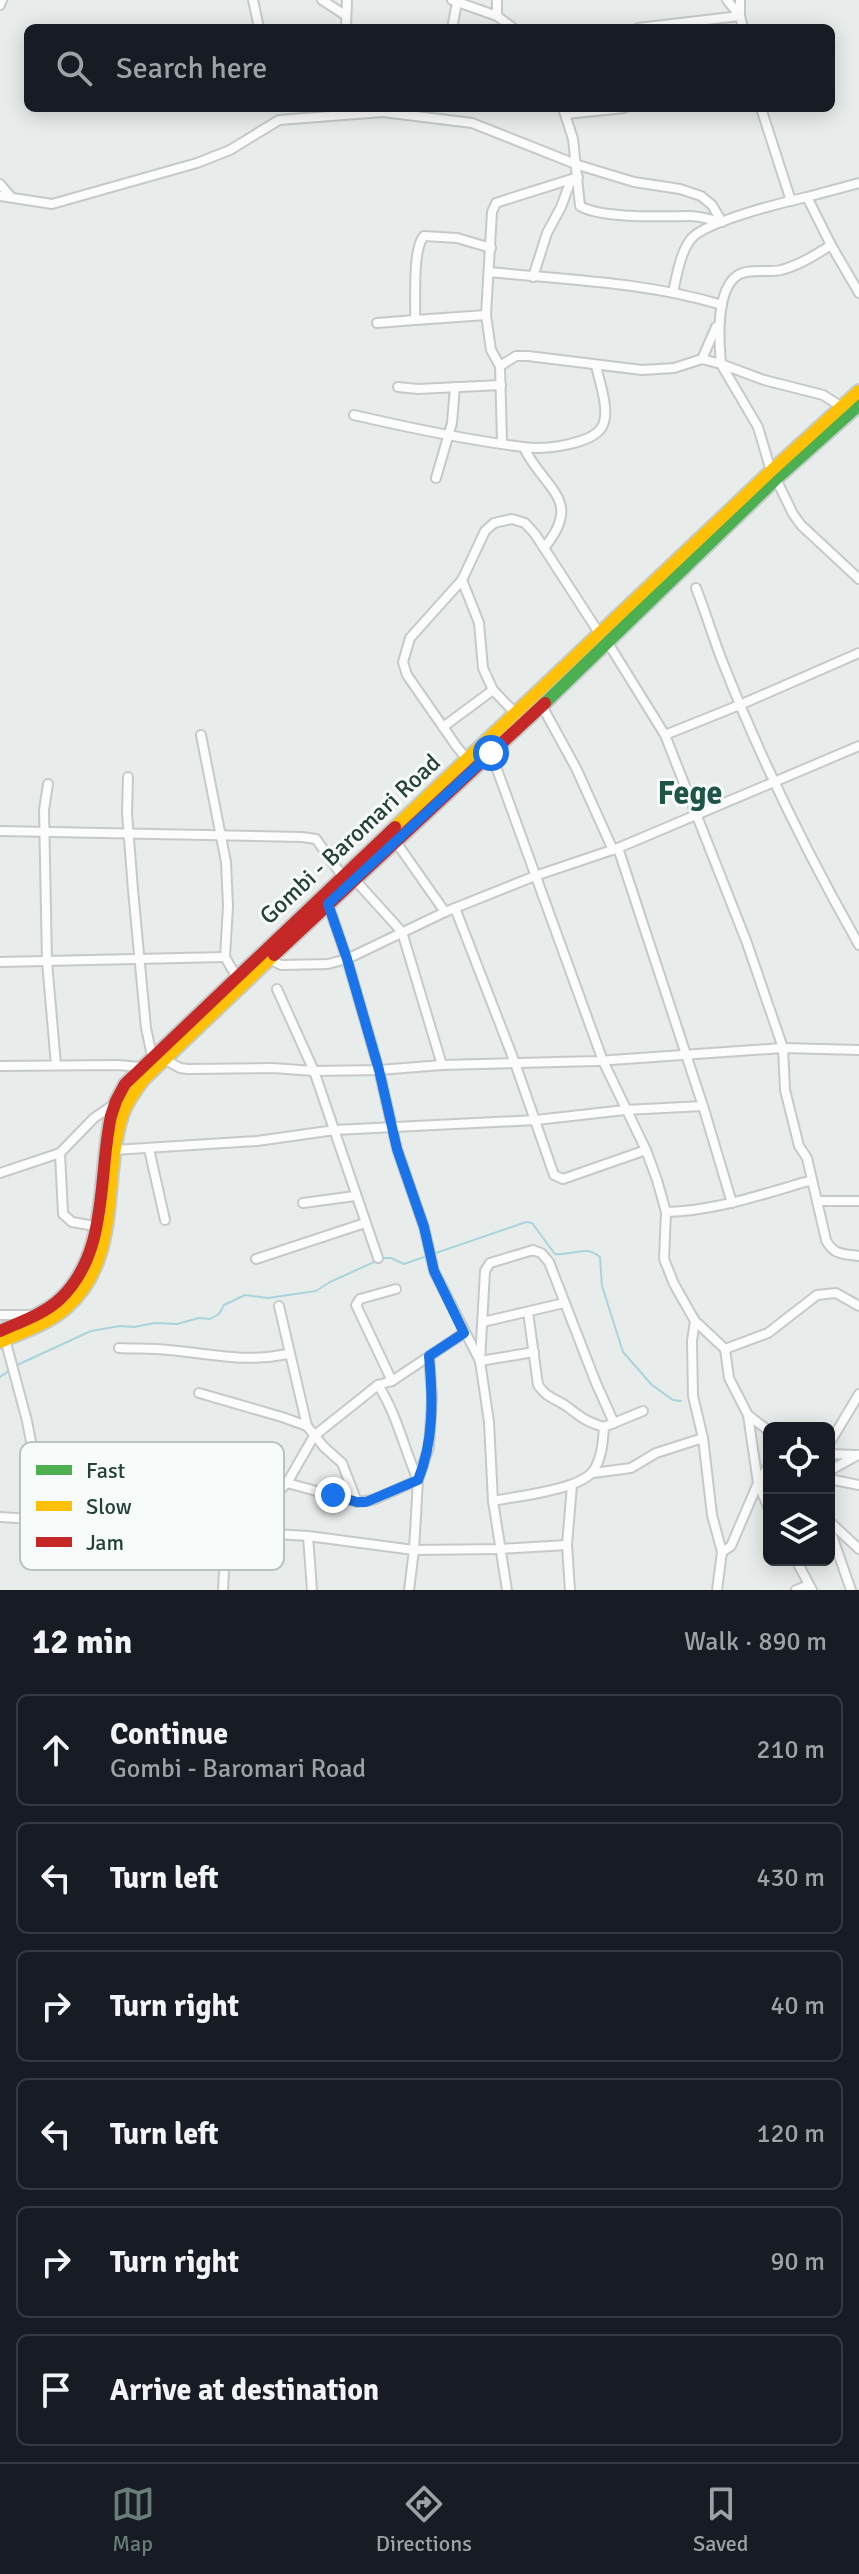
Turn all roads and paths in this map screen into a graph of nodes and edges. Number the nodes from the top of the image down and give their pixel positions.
1 (253, 0) edge
2 (322, 0) edge
3 (347, 0) edge
4 (497, 0) edge
5 (727, 0) edge
6 (740, 0) edge
7 (455, 2) edge
8 (345, 15) junction
9 (497, 16) junction
10 (740, 16) junction
11 (258, 24) edge
12 (346, 24) edge
13 (452, 24) edge
14 (508, 24) edge
15 (672, 24) edge
16 (742, 24) edge
17 (339, 112) edge
18 (422, 112) edge
19 (564, 112) edge
20 (762, 112) edge
21 (578, 165) junction
22 (574, 178) junction
23 (859, 183) edge
24 (0, 184) edge
25 (0, 196) edge
26 (11, 197) junction
27 (807, 197) junction
28 (791, 201) junction
29 (722, 222) junction
30 (831, 245) junction
31 (491, 248) junction
32 (490, 272) junction
33 (533, 277) junction
34 (673, 292) junction
35 (859, 293) edge
36 (722, 305) junction
37 (486, 315) junction
38 (415, 320) junction
39 (377, 323) dead end
40 (718, 323) junction
41 (702, 359) junction
42 (721, 364) junction
43 (596, 365) junction
44 (500, 366) junction
45 (501, 385) junction
46 (398, 387) dead end
47 (455, 387) junction
48 (859, 391) edge
49 (859, 405) edge
50 (842, 407) junction
51 (354, 415) dead end
52 (449, 434) junction
53 (502, 443) junction
54 (524, 448) junction
55 (774, 475) junction
56 (436, 478) dead end
57 (544, 548) junction
58 (859, 579) edge
59 (462, 580) junction
60 (696, 588) dead end
61 (604, 638) junction
62 (859, 653) edge
63 (493, 690) junction
64 (546, 697) junction
65 (742, 704) junction
66 (516, 714) junction
67 (443, 727) junction
68 (201, 735) dead end
69 (665, 735) junction
70 (859, 746) edge
71 (491, 753) junction
72 (467, 759) junction
73 (128, 777) dead end
74 (775, 780) junction
75 (48, 784) dead end
76 (697, 814) junction
77 (0, 831) edge
78 (45, 831) junction
79 (130, 834) junction
80 (222, 834) junction
81 (396, 842) junction
82 (615, 849) junction
83 (535, 876) junction
84 (349, 878) junction
85 (328, 904) junction
86 (455, 908) junction
87 (445, 912) junction
88 (402, 932) junction
89 (859, 945) edge
90 (271, 951) junction
91 (225, 957) junction
92 (140, 959) junction
93 (347, 959) junction
94 (0, 962) edge
95 (47, 962) junction
96 (236, 976) junction
97 (277, 989) dead end
98 (783, 1048) junction
99 (859, 1050) edge
100 (686, 1057) junction
101 (158, 1058) junction
102 (603, 1061) junction
103 (515, 1063) junction
104 (56, 1065) junction
105 (442, 1065) junction
106 (0, 1066) edge
107 (141, 1067) junction
108 (379, 1070) junction
109 (314, 1071) junction
110 (114, 1105) junction
111 (703, 1106) junction
112 (625, 1110) junction
113 (536, 1120) junction
114 (392, 1128) junction
115 (335, 1130) junction
116 (149, 1149) junction
117 (114, 1150) junction
118 (646, 1150) junction
119 (60, 1153) junction
120 (0, 1173) edge
121 (812, 1180) junction
122 (355, 1196) junction
123 (817, 1201) junction
124 (859, 1201) edge
125 (303, 1203) dead end
126 (732, 1203) junction
127 (666, 1212) junction
128 (165, 1220) dead end
129 (365, 1223) junction
130 (95, 1226) junction
131 (859, 1256) edge
132 (378, 1258) dead end
133 (256, 1259) dead end
134 (396, 1289) dead end
135 (564, 1303) junction
136 (279, 1306) dead end
137 (859, 1306) edge
138 (528, 1312) junction
139 (0, 1315) edge
140 (33, 1315) junction
141 (695, 1321) junction
142 (483, 1322) junction
143 (464, 1333) junction
144 (2, 1337) edge
145 (119, 1348) dead end
146 (725, 1349) junction
147 (534, 1352) junction
148 (288, 1354) junction
149 (429, 1356) junction
150 (480, 1361) junction
151 (392, 1381) junction
152 (378, 1385) junction
153 (199, 1393) dead end
154 (859, 1394) edge
155 (643, 1411) dead end
156 (748, 1415) junction
157 (614, 1423) junction
158 (307, 1426) junction
159 (763, 1426) edge
160 (604, 1427) junction
161 (835, 1434) edge
162 (314, 1436) junction
163 (703, 1438) junction
164 (31, 1442) edge
165 (835, 1454) edge
166 (859, 1455) edge
167 (835, 1468) edge
168 (593, 1473) junction
169 (763, 1475) edge
170 (418, 1480) junction
171 (835, 1480) edge
172 (284, 1483) edge
173 (287, 1483) junction
174 (758, 1483) junction
175 (572, 1485) junction
176 (859, 1485) edge
177 (284, 1486) edge
178 (763, 1495) edge
179 (493, 1501) junction
180 (357, 1502) junction
181 (0, 1517) edge
182 (20, 1519) edge
183 (835, 1527) edge
184 (284, 1534) edge
185 (308, 1536) junction
186 (567, 1545) junction
187 (835, 1548) edge
188 (499, 1549) junction
189 (859, 1549) edge
190 (414, 1550) junction
191 (722, 1552) junction
192 (799, 1566) edge
193 (224, 1570) edge
194 (811, 1587) edge
195 (223, 1590) edge
196 (312, 1590) edge
197 (409, 1590) edge
198 (507, 1590) edge
199 (570, 1590) edge
200 (717, 1590) edge
201 (796, 1590) edge
202 (851, 1590) edge

1 - 11 street
2 - 8 street
3 - 8 street
4 - 9 street
5 - 10 street
6 - 10 street
7 - 9 street
7 - 13 street
8 - 12 street
9 - 14 street
10 - 15 street
10 - 16 street
17 - 18 street
17 - 26 street
18 - 21 street
19 - 21 street
20 - 28 street
21 - 22 street
21 - 29 street
22 - 29 street
22 - 31 street
22 - 33 street
23 - 27 street
24 - 26 street
25 - 26 street
27 - 28 street
27 - 30 street
28 - 29 street
29 - 34 street
30 - 35 street
30 - 36 street
31 - 32 street
31 - 38 street
32 - 33 street
32 - 37 street
33 - 34 street
34 - 36 street
36 - 40 street
37 - 38 street
37 - 44 street
38 - 39 street
40 - 41 street
40 - 42 street
41 - 42 street
41 - 43 street
42 - 50 street
42 - 55 street
43 - 44 street
43 - 54 street
44 - 45 street
45 - 47 street
45 - 53 street
46 - 47 street
47 - 52 street
48 - 50 main road, Gombi - Baromari Road
49 - 55 main road, Gombi - Baromari Road
50 - 55 main road, Gombi - Baromari Road
51 - 52 street
52 - 53 street
52 - 56 street
53 - 54 street
54 - 57 street
55 - 58 street
55 - 61 main road, Gombi - Baromari Road
57 - 59 street
57 - 61 street
59 - 63 street
59 - 67 street
60 - 65 street
61 - 64 main road, Gombi - Baromari Road
61 - 69 street
62 - 65 street
63 - 66 street
63 - 67 street
64 - 66 main road, Gombi - Baromari Road
64 - 71 main road, Gombi - Baromari Road
64 - 82 street
65 - 69 street
65 - 74 street
66 - 72 main road, Gombi - Baromari Road
67 - 72 street
68 - 80 street
69 - 76 street
70 - 74 street
71 - 81 main road, Gombi - Baromari Road
71 - 83 street
72 - 84 main road, Gombi - Baromari Road
73 - 79 street
74 - 76 street
74 - 89 street
75 - 78 street
76 - 82 street
76 - 98 street
77 - 78 street
78 - 79 street
78 - 95 street
79 - 80 street
79 - 92 street
80 - 84 street
80 - 91 street
81 - 84 main road, Gombi - Baromari Road
81 - 87 street
82 - 83 street
82 - 100 street
83 - 86 street
83 - 102 street
84 - 85 main road, Gombi - Baromari Road
84 - 88 street
84 - 90 main road, Gombi - Baromari Road
85 - 90 main road, Gombi - Baromari Road
85 - 93 street
86 - 87 street
86 - 103 street
87 - 88 street
88 - 93 street
88 - 105 street
90 - 93 street
90 - 96 main road, Gombi - Baromari Road
90 - 101 main road, Gombi - Baromari Road
91 - 92 street
91 - 96 street
92 - 95 street
92 - 101 street
93 - 108 street
94 - 95 street
95 - 104 street
96 - 101 main road, Gombi - Baromari Road
97 - 109 street
98 - 99 street
98 - 100 street
98 - 121 street
100 - 102 street
100 - 111 street
101 - 107 main road, Gombi - Baromari Road
101 - 109 street
101 - 117 main road, Gombi - Baromari Road
102 - 103 street
102 - 112 street
103 - 105 street
103 - 113 street
104 - 106 street
104 - 107 street
105 - 108 street
107 - 110 main road, Gombi - Baromari Road
108 - 109 street
108 - 114 street
109 - 115 street
110 - 119 street
110 - 130 main road, Gombi - Baromari Road
111 - 112 street
111 - 126 street
112 - 113 street
112 - 118 street
113 - 114 street
113 - 118 street
114 - 115 street
114 - 143 street
115 - 116 street
115 - 122 street
116 - 117 street
116 - 128 street
117 - 144 main road, Gombi - Baromari Road
118 - 127 street
119 - 120 street
119 - 130 street
121 - 123 street
121 - 126 street
122 - 125 street
122 - 129 street
123 - 124 street
123 - 131 street
126 - 127 street
127 - 141 street
129 - 132 street
129 - 133 street
130 - 140 main road, Gombi - Baromari Road
134 - 151 street
135 - 138 street
135 - 142 street
135 - 157 street
136 - 148 street
137 - 146 street
138 - 142 street
138 - 147 street
139 - 140 street
140 - 144 main road, Gombi - Baromari Road
141 - 146 street
141 - 163 street
142 - 150 street
143 - 149 street
143 - 150 street
144 - 164 street
145 - 148 street
146 - 156 street
147 - 150 street
147 - 160 street
148 - 158 street
149 - 151 street
149 - 170 street
150 - 179 street
151 - 152 street
152 - 162 street
152 - 170 street
153 - 158 street
154 - 161 street
155 - 157 street
156 - 159 street
156 - 174 street
157 - 160 street
158 - 162 street
160 - 168 street
162 - 173 street
162 - 180 street
163 - 168 street
163 - 191 street
165 - 166 street
166 - 167 street
168 - 175 street
169 - 174 street
170 - 180 street
170 - 190 street
171 - 176 street
172 - 173 street
173 - 177 street
173 - 180 street
174 - 178 street
174 - 191 street
175 - 179 street
175 - 186 street
179 - 188 street
181 - 182 street
183 - 189 street
184 - 185 street
185 - 190 street
185 - 196 street
186 - 188 street
186 - 199 street
187 - 202 street
188 - 190 street
188 - 198 street
190 - 197 street
191 - 200 street
192 - 194 street
193 - 195 street
194 - 201 street

